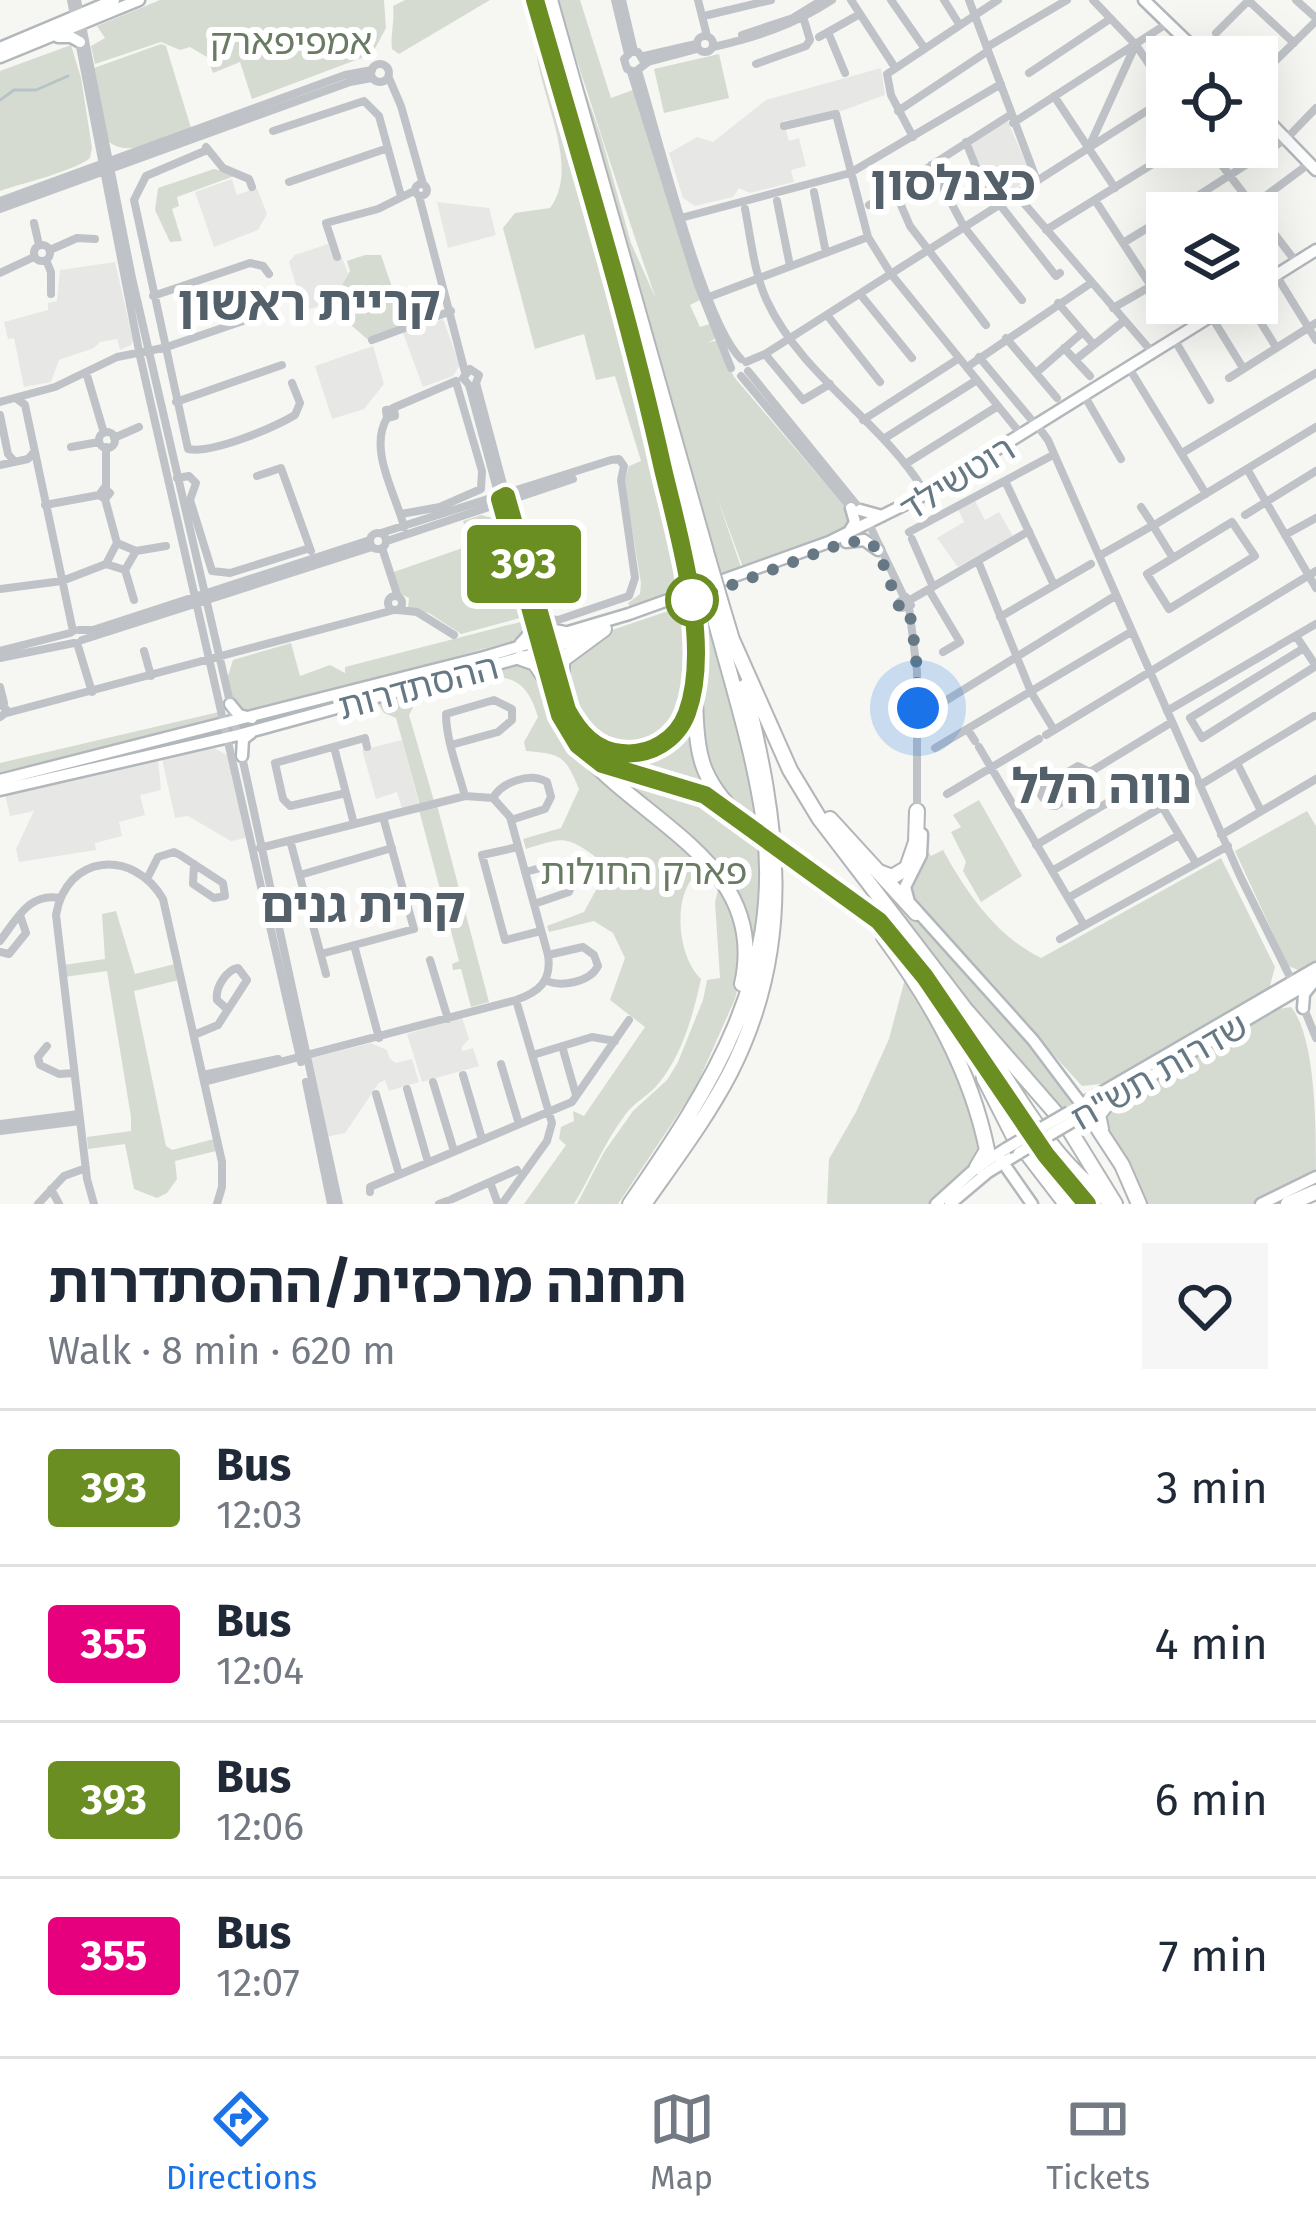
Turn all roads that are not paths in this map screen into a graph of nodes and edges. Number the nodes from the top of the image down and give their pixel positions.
1 (114, 0) edge
2 (139, 0) edge
3 (535, 0) edge
4 (550, 0) edge
5 (618, 0) edge
6 (696, 0) edge
7 (722, 0) edge
8 (822, 0) edge
9 (832, 0) edge
10 (851, 0) edge
11 (891, 0) edge
12 (944, 0) edge
13 (969, 0) edge
14 (998, 0) edge
15 (1067, 0) edge
16 (1093, 0) edge
17 (1148, 0) edge
18 (1249, 0) edge
19 (1296, 0) edge
20 (764, 1) edge
21 (76, 11) edge
22 (724, 11) junction
23 (98, 12) junction
24 (975, 14) junction
25 (708, 15) dead end
26 (859, 16) junction
27 (1110, 19) junction
28 (1316, 20) edge
29 (801, 21) junction
30 (1168, 23) junction
31 (959, 24) junction
32 (47, 33) junction
33 (1216, 33) dead end
34 (1183, 36) edge
35 (1185, 36) edge
36 (83, 40) junction
37 (705, 42) junction
38 (1294, 43) junction
39 (1136, 45) junction
40 (923, 46) junction
41 (0, 48) edge
42 (988, 49) junction
43 (0, 57) edge
44 (1278, 59) edge
45 (637, 61) junction
46 (1146, 61) edge
47 (756, 64) dead end
48 (891, 70) junction
49 (1029, 73) dead end
50 (844, 74) dead end
51 (379, 77) junction
52 (1001, 84) junction
53 (338, 87) junction
54 (1054, 96) junction
55 (344, 105) junction
56 (1146, 108) edge
57 (1316, 108) edge
58 (898, 111) junction
59 (1011, 118) junction
60 (784, 126) dead end
61 (1278, 127) edge
62 (273, 131) dead end
63 (202, 136) junction
64 (909, 137) junction
65 (1288, 137) junction
66 (1093, 141) junction
67 (966, 142) junction
68 (103, 144) junction
69 (388, 148) junction
70 (207, 150) junction
71 (128, 157) junction
72 (106, 165) junction
73 (931, 165) junction
74 (1314, 165) edge
75 (1147, 168) edge
76 (1224, 168) edge
77 (83, 173) junction
78 (850, 173) junction
79 (1231, 177) junction
80 (1037, 181) junction
81 (289, 182) dead end
82 (252, 187) dead end
83 (109, 188) junction
84 (1115, 188) junction
85 (894, 189) junction
86 (419, 190) junction
87 (814, 192) dead end
88 (1206, 192) edge
89 (1242, 192) edge
90 (1273, 192) edge
91 (1016, 194) junction
92 (401, 196) junction
93 (1095, 200) junction
94 (776, 201) dead end
95 (679, 203) junction
96 (1000, 204) junction
97 (0, 205) edge
98 (868, 205) dead end
99 (745, 209) dead end
100 (698, 212) junction
101 (680, 218) junction
102 (34, 223) dead end
103 (964, 227) junction
104 (1146, 228) edge
105 (1046, 230) junction
106 (868, 238) junction
107 (1278, 238) edge
108 (95, 239) dead end
109 (1123, 243) junction
110 (929, 250) junction
111 (1064, 251) junction
112 (45, 252) junction
113 (826, 253) junction
114 (337, 257) dead end
115 (1315, 257) edge
116 (1297, 262) junction
117 (1047, 263) junction
118 (790, 266) junction
119 (0, 273) edge
120 (1060, 273) dead end
121 (269, 274) dead end
122 (891, 274) junction
123 (1278, 274) edge
124 (1146, 278) edge
125 (1278, 278) edge
126 (759, 279) junction
127 (1091, 283) junction
128 (1146, 289) edge
129 (51, 294) dead end
130 (860, 294) junction
131 (153, 296) junction
132 (710, 297) junction
133 (1022, 299) dead end
134 (1058, 304) junction
135 (1113, 308) junction
136 (272, 310) dead end
137 (451, 310) junction
138 (827, 315) junction
139 (1124, 321) junction
140 (1197, 324) edge
141 (1215, 324) edge
142 (1262, 324) edge
143 (986, 325) dead end
144 (1312, 325) edge
145 (1083, 332) junction
146 (790, 338) junction
147 (1006, 338) junction
148 (1174, 339) junction
149 (372, 340) dead end
150 (1316, 340) edge
151 (1094, 345) junction
152 (1276, 347) junction
153 (1064, 348) junction
154 (146, 351) junction
155 (1152, 353) junction
156 (761, 356) junction
157 (979, 357) junction
158 (912, 358) dead end
159 (958, 359) junction
160 (1075, 360) junction
161 (282, 364) dead end
162 (745, 367) junction
163 (967, 367) junction
164 (1129, 368) junction
165 (1244, 368) junction
166 (86, 372) junction
167 (1036, 373) junction
168 (1316, 373) edge
169 (1090, 376) dead end
170 (467, 378) junction
171 (1229, 378) dead end
172 (977, 380) junction
173 (880, 382) dead end
174 (292, 383) dead end
175 (830, 384) junction
176 (29, 394) junction
177 (1084, 395) junction
178 (16, 398) junction
179 (1057, 398) dead end
180 (2, 400) edge
181 (1210, 400) dead end
182 (176, 402) junction
183 (25, 405) junction
184 (998, 406) junction
185 (0, 415) edge
186 (863, 420) junction
187 (1038, 424) junction
188 (139, 427) dead end
189 (1316, 427) edge
190 (1020, 433) junction
191 (885, 438) junction
192 (103, 441) junction
193 (71, 448) dead end
194 (1051, 451) junction
195 (1182, 453) junction
196 (33, 458) junction
197 (1121, 459) dead end
198 (6, 461) edge
199 (907, 463) junction
200 (1247, 469) junction
201 (1316, 471) edge
202 (256, 476) dead end
203 (177, 478) junction
204 (498, 478) junction
205 (1006, 483) junction
206 (103, 494) junction
207 (522, 494) junction
208 (1206, 494) junction
209 (920, 497) junction
210 (504, 500) junction
211 (1266, 502) junction
212 (45, 505) junction
213 (1142, 506) dead end
214 (479, 507) junction
215 (856, 509) junction
216 (401, 514) junction
217 (890, 514) junction
218 (1244, 515) dead end
219 (1316, 518) edge
220 (513, 520) junction
221 (1153, 526) junction
222 (404, 527) junction
223 (869, 529) junction
224 (1029, 531) junction
225 (509, 534) junction
226 (1285, 535) junction
227 (844, 540) junction
228 (117, 543) junction
229 (378, 543) junction
230 (166, 545) dead end
231 (878, 550) junction
232 (136, 551) junction
233 (311, 553) junction
234 (1100, 556) junction
235 (1173, 558) junction
236 (978, 561) junction
237 (106, 564) junction
238 (1091, 564) dead end
239 (699, 569) junction
240 (125, 570) junction
241 (1312, 573) edge
242 (62, 581) junction
243 (196, 581) junction
244 (1054, 586) junction
245 (931, 588) junction
246 (1316, 588) edge
247 (0, 589) edge
248 (224, 590) junction
249 (1115, 596) junction
250 (538, 597) junction
251 (200, 598) junction
252 (134, 600) dead end
253 (905, 603) junction
254 (177, 605) junction
255 (401, 605) junction
256 (717, 605) junction
257 (593, 606) junction
258 (536, 614) junction
259 (621, 616) junction
260 (1000, 617) junction
261 (206, 623) junction
262 (1316, 624) edge
263 (604, 629) junction
264 (568, 632) junction
265 (1131, 632) junction
266 (454, 635) dead end
267 (730, 635) junction
268 (1296, 636) junction
269 (76, 637) junction
270 (543, 646) junction
271 (1304, 648) junction
272 (144, 651) dead end
273 (943, 652) dead end
274 (516, 653) junction
275 (0, 656) edge
276 (1016, 657) junction
277 (215, 659) junction
278 (1316, 666) edge
279 (693, 667) junction
280 (1150, 674) junction
281 (151, 676) junction
282 (0, 687) edge
283 (92, 692) junction
284 (1031, 692) junction
285 (558, 695) junction
286 (226, 706) junction
287 (918, 708) junction
288 (6, 709) edge
289 (1167, 711) junction
290 (1314, 716) edge
291 (1172, 722) junction
292 (257, 724) junction
293 (231, 730) junction
294 (968, 730) junction
295 (918, 732) junction
296 (1046, 734) junction
297 (209, 735) junction
298 (452, 745) junction
299 (334, 747) junction
300 (367, 747) dead end
301 (935, 748) dead end
302 (586, 752) junction
303 (237, 755) junction
304 (1237, 763) junction
305 (990, 768) junction
306 (790, 770) junction
307 (1090, 772) junction
308 (1316, 778) edge
309 (0, 780) edge
310 (1200, 785) junction
311 (0, 790) edge
312 (346, 793) junction
313 (947, 794) dead end
314 (465, 796) junction
315 (493, 798) junction
316 (1162, 807) junction
317 (919, 808) junction
318 (1262, 811) junction
319 (383, 817) junction
320 (740, 818) junction
321 (511, 820) junction
322 (354, 824) junction
323 (1179, 835) junction
324 (1221, 835) junction
325 (290, 840) junction
326 (1036, 845) junction
327 (518, 847) junction
328 (1226, 847) junction
329 (392, 848) junction
330 (256, 849) junction
331 (1196, 862) junction
332 (194, 864) junction
333 (876, 869) junction
334 (525, 872) junction
335 (1052, 872) junction
336 (299, 875) junction
337 (148, 877) junction
338 (829, 882) junction
339 (60, 898) junction
340 (1068, 898) junction
341 (534, 904) junction
342 (916, 913) junction
343 (20, 915) junction
344 (1084, 925) junction
345 (541, 932) junction
346 (1060, 939) dead end
347 (0, 941) edge
348 (354, 945) junction
349 (0, 952) edge
350 (320, 955) junction
351 (548, 955) junction
352 (430, 960) dead end
353 (927, 960) junction
354 (326, 974) dead end
355 (1314, 975) edge
356 (545, 980) junction
357 (1290, 983) junction
358 (516, 1000) junction
359 (940, 1001) junction
360 (1266, 1003) junction
361 (1301, 1008) junction
362 (227, 1009) junction
363 (448, 1019) junction
364 (628, 1020) dead end
365 (194, 1035) junction
366 (379, 1037) junction
367 (1316, 1038) edge
368 (296, 1040) junction
369 (615, 1041) junction
370 (47, 1046) dead end
371 (562, 1046) junction
372 (533, 1055) junction
373 (303, 1057) junction
374 (286, 1058) junction
375 (501, 1064) dead end
376 (74, 1073) junction
377 (463, 1075) dead end
378 (203, 1078) junction
379 (1065, 1080) junction
380 (433, 1082) dead end
381 (407, 1089) dead end
382 (376, 1094) dead end
383 (576, 1096) junction
384 (1108, 1096) junction
385 (701, 1101) junction
386 (1079, 1112) junction
387 (550, 1113) junction
388 (80, 1118) junction
389 (519, 1124) junction
390 (0, 1127) edge
391 (982, 1127) junction
392 (482, 1139) junction
393 (1105, 1139) junction
394 (454, 1151) junction
395 (1006, 1154) junction
396 (428, 1162) junction
397 (86, 1168) junction
398 (517, 1170) dead end
399 (979, 1172) junction
400 (399, 1174) junction
401 (1316, 1178) edge
402 (1013, 1179) junction
403 (490, 1182) junction
404 (52, 1189) junction
405 (370, 1192) dead end
406 (465, 1193) junction
407 (1316, 1193) edge
408 (446, 1201) edge
409 (1291, 1203) edge
410 (38, 1204) edge
411 (59, 1204) edge
412 (94, 1204) edge
413 (217, 1204) edge
414 (335, 1204) edge
415 (468, 1204) edge
416 (500, 1204) edge
417 (630, 1204) edge
418 (644, 1204) edge
419 (936, 1204) edge
420 (950, 1204) edge
421 (1032, 1204) edge
422 (1066, 1204) edge
423 (1087, 1204) edge
424 (1114, 1204) edge
425 (1139, 1204) edge
426 (1261, 1204) edge

1 - 23 main road
2 - 23 main road
3 - 239 highway
4 - 239 highway
5 - 45 street
6 - 37 street
7 - 22 street
8 - 37 street
9 - 29 street
10 - 26 street
11 - 40 street
12 - 31 street
13 - 24 street
14 - 24 street
15 - 42 street
16 - 27 street
17 - 30 main road
17 - 35 main road
18 - 33 street
18 - 38 street
19 - 28 street
20 - 22 street
21 - 23 main road
21 - 32 main road
21 - 36 street
22 - 25 street
23 - 36 main road
24 - 31 street
24 - 42 street
26 - 48 street
26 - 50 street
27 - 39 street
27 - 49 street
28 - 38 street
29 - 37 street
29 - 47 street
30 - 34 main road
30 - 39 street
31 - 40 street
32 - 36 main road
32 - 41 main road
32 - 43 main road
36 - 68 street
37 - 45 street
38 - 44 street
39 - 46 street
39 - 54 street
39 - 66 street
40 - 48 street
42 - 52 street
42 - 58 street
45 - 95 street
45 - 101 street
48 - 58 street
51 - 53 street
51 - 71 street
51 - 86 street
52 - 59 street
52 - 64 street
53 - 55 street
53 - 63 street
54 - 59 street
54 - 66 street
55 - 62 street
55 - 69 street
56 - 66 street
57 - 65 street
58 - 64 street
59 - 67 street
59 - 80 street
60 - 78 street
61 - 65 main road
63 - 70 street
63 - 71 street
64 - 78 street
65 - 74 main road
65 - 79 street
66 - 80 street
66 - 84 street
67 - 73 street
67 - 96 street
68 - 71 street
68 - 72 street
68 - 77 street
69 - 81 street
69 - 92 street
70 - 82 street
70 - 131 street
71 - 72 street
71 - 83 street
72 - 77 street
72 - 83 street
73 - 85 street
73 - 103 street
74 - 90 street
75 - 84 street
76 - 79 street
77 - 83 street
77 - 97 street
78 - 100 street
78 - 106 street
79 - 88 street
79 - 89 street
80 - 91 street
83 - 154 street
84 - 93 street
85 - 98 street
85 - 110 street
86 - 92 street
86 - 137 street
86 - 170 street
87 - 113 street
91 - 96 street
91 - 105 street
92 - 114 street
93 - 105 street
93 - 109 street
94 - 118 street
95 - 100 street
95 - 101 street
96 - 103 street
96 - 117 street
99 - 126 street
100 - 101 street
101 - 132 street
101 - 162 street
102 - 112 street
103 - 110 street
103 - 133 street
104 - 109 street
105 - 111 street
106 - 113 street
106 - 122 street
107 - 116 street
108 - 112 street
109 - 124 street
110 - 122 street
110 - 143 street
111 - 117 street
111 - 127 street
112 - 119 street
112 - 129 street
113 - 118 street
115 - 116 main road
116 - 123 main road
117 - 120 street
118 - 126 street
121 - 131 street
122 - 130 street
122 - 159 street
125 - 144 street
126 - 132 street
126 - 146 street
127 - 134 street
127 - 135 street
128 - 135 street
130 - 138 street
130 - 158 street
131 - 154 street
132 - 162 street
134 - 145 street
134 - 147 street
135 - 139 street
136 - 154 street
137 - 149 street
137 - 170 street
138 - 146 street
138 - 173 street
139 - 151 street
139 - 155 street
140 - 148 main road, רוטשילד
141 - 165 street
142 - 152 street
144 - 150 street
144 - 152 street
145 - 151 street
145 - 153 street
146 - 156 street
146 - 175 street
147 - 157 street
147 - 167 street
148 - 155 main road, רוטשילד
148 - 181 street
151 - 160 street
152 - 165 street
153 - 160 street
153 - 167 street
154 - 166 street
154 - 182 street
154 - 203 street
154 - 243 street
155 - 164 main road, רוטשילד
156 - 162 street
156 - 175 street
157 - 163 street
157 - 187 street
159 - 163 street
159 - 186 street
160 - 169 street
161 - 182 street
162 - 215 street
163 - 172 street
164 - 177 main road, רוטשילד
164 - 195 street
165 - 171 street
166 - 176 street
166 - 192 street
167 - 179 street
168 - 195 street
170 - 204 street
170 - 216 street
170 - 216 street
172 - 184 street
172 - 191 street
174 - 182 street
175 - 186 street
176 - 178 street
176 - 183 street
177 - 187 main road, רוטשילד
177 - 197 street
178 - 180 street
178 - 183 street
183 - 196 street
184 - 190 street
184 - 199 street
185 - 198 street
186 - 191 street
187 - 190 main road, רוטשילד
187 - 194 street
187 - 223 main road, רוטשילד
188 - 192 street
189 - 200 street
190 - 209 main road, רוטשילד
191 - 199 street
192 - 193 street
192 - 206 street
194 - 205 street
194 - 234 street
195 - 208 street
196 - 198 street
196 - 212 street
199 - 209 street
200 - 208 street
200 - 211 street
201 - 211 street
202 - 233 street
203 - 233 street
203 - 243 street
204 - 207 street
204 - 210 street
204 - 214 street
205 - 224 street
205 - 245 street
206 - 212 street
206 - 228 street
207 - 210 street
207 - 220 street
207 - 257 street
208 - 221 street
209 - 217 main road, רוטשילד
210 - 214 street
210 - 220 street
210 - 225 street
211 - 218 street
211 - 226 street
212 - 242 street
213 - 221 street
214 - 222 street
214 - 225 street
214 - 229 street
215 - 217 main road
215 - 223 street
215 - 227 main road
216 - 222 street
217 - 223 main road, רוטשילד
219 - 226 street
220 - 250 street
220 - 258 street
221 - 234 street
221 - 235 street
222 - 229 street
223 - 227 main road, ההסתדרות
223 - 231 street
223 - 253 street
224 - 236 street
224 - 244 street
225 - 258 street
226 - 241 street
227 - 231 main road
227 - 259 main road, ההסתדרות
227 - 263 main road, ההסתדרות
228 - 232 street
228 - 237 street
229 - 233 street
229 - 248 street
229 - 255 street
230 - 232 street
231 - 253 street
232 - 240 street
233 - 248 street
234 - 249 street
235 - 235 street
236 - 245 street
236 - 260 street
237 - 240 street
237 - 242 street
238 - 244 street
239 - 256 highway, bridge
239 - 279 highway, bridge
240 - 252 street
241 - 246 street
241 - 280 street
242 - 247 street
242 - 269 street
243 - 248 street
243 - 251 street
243 - 254 street
244 - 260 street
245 - 253 street
245 - 273 street
248 - 251 street
248 - 261 street
249 - 265 street
249 - 276 street
250 - 257 street
250 - 258 street
251 - 254 street
251 - 261 street
253 - 287 street
253 - 295 street
254 - 261 street
254 - 269 street
255 - 266 street
255 - 277 street
256 - 267 highway
256 - 385 highway
257 - 259 street
258 - 264 main road
258 - 270 street
258 - 274 main road
259 - 264 main road, ההסתדרות
260 - 276 street
261 - 277 street
262 - 268 street
263 - 270 main road, ההסתדרות
263 - 285 highway
264 - 270 main road, ההסתדרות
265 - 280 street
265 - 284 street
267 - 306 highway
267 - 418 highway
268 - 271 street
268 - 289 street
269 - 275 street
269 - 283 street
270 - 274 main road, ההסתדרות
270 - 285 highway
271 - 278 street
271 - 278 street
272 - 281 street
274 - 285 highway
274 - 292 main road, ההסתדרות
276 - 284 street
276 - 287 street
277 - 281 street
277 - 286 street
279 - 285 highway
279 - 320 highway
280 - 289 street
280 - 296 street
281 - 283 street
282 - 288 street
283 - 288 street
284 - 294 street
284 - 296 street
285 - 302 highway
286 - 292 main road
286 - 293 street
286 - 297 main road
287 - 295 street
289 - 291 street
290 - 304 street
291 - 307 street
291 - 310 street
292 - 293 main road, ההסתדרות
292 - 303 main road
293 - 297 main road, ההסתדרות
293 - 303 street
294 - 301 street
294 - 305 street
295 - 317 street
296 - 305 street
297 - 303 main road
297 - 309 main road
297 - 311 main road
298 - 298 street
298 - 314 street
299 - 300 street
299 - 312 street
299 - 312 street
302 - 320 highway
302 - 385 highway
303 - 330 street
304 - 310 street
304 - 318 street
305 - 313 street
305 - 326 street
306 - 333 highway
306 - 353 highway
307 - 307 street
308 - 318 street
310 - 324 street
312 - 322 street
314 - 315 street
314 - 319 street
315 - 321 street
315 - 321 street
316 - 323 street
316 - 326 street
316 - 335 street
317 - 333 highway
317 - 342 main road
318 - 324 street
319 - 322 street
319 - 329 street
320 - 338 highway, bridge
321 - 327 street
322 - 325 street
323 - 331 street
323 - 340 street
324 - 328 street
325 - 330 street
325 - 336 street
326 - 335 street
327 - 334 street
327 - 345 street
328 - 331 street
328 - 357 street
329 - 336 street
329 - 348 street
330 - 368 street
330 - 373 street
331 - 344 street
332 - 332 street
332 - 337 street
333 - 342 highway
334 - 341 street
334 - 341 street
335 - 340 street
336 - 350 street
337 - 339 street
337 - 365 street
338 - 359 highway
338 - 391 highway
339 - 343 street
339 - 376 street
340 - 344 street
341 - 345 street
342 - 379 main road
343 - 347 street
343 - 349 street
344 - 346 street
345 - 351 street
348 - 350 street
348 - 366 street
350 - 354 street
351 - 356 street
351 - 356 street
352 - 363 street
353 - 424 highway
353 - 424 highway
355 - 357 main road, שדרות תש"ח
355 - 361 main road
356 - 358 street
357 - 360 main road, שדרות תש"ח
357 - 361 street
358 - 363 street
358 - 372 street
359 - 422 highway
359 - 423 highway
360 - 361 main road
360 - 384 main road, שדרות תש"ח
361 - 367 street
362 - 362 street
362 - 365 street
363 - 366 street
364 - 369 street
365 - 378 street
366 - 373 street
368 - 373 street
368 - 374 street
369 - 371 street
369 - 383 street
370 - 376 street
371 - 372 street
371 - 383 street
372 - 387 street
373 - 374 street
373 - 378 street
373 - 414 street
374 - 378 street
375 - 389 street
376 - 388 street
377 - 392 street
378 - 413 street
379 - 384 main road
379 - 386 main road
380 - 394 street
381 - 396 street
382 - 400 street
383 - 387 street
384 - 386 main road, שדרות תש"ח
384 - 393 highway
385 - 417 highway
386 - 393 highway
386 - 395 main road, שדרות תש"ח, bridge
386 - 395 main road, שדרות תש"ח, bridge
387 - 389 street
387 - 416 street
388 - 390 street
388 - 397 street
389 - 392 street
391 - 395 highway
391 - 399 highway
392 - 394 street
393 - 425 highway
394 - 396 street
395 - 399 main road
395 - 402 main road
396 - 400 street
397 - 404 street
397 - 412 street
398 - 403 street
399 - 402 main road
399 - 419 main road
399 - 420 main road
400 - 405 street
401 - 426 main road
402 - 421 main road
403 - 406 street
403 - 416 street
404 - 410 street
404 - 411 street
406 - 408 street
406 - 415 street
407 - 409 highway

